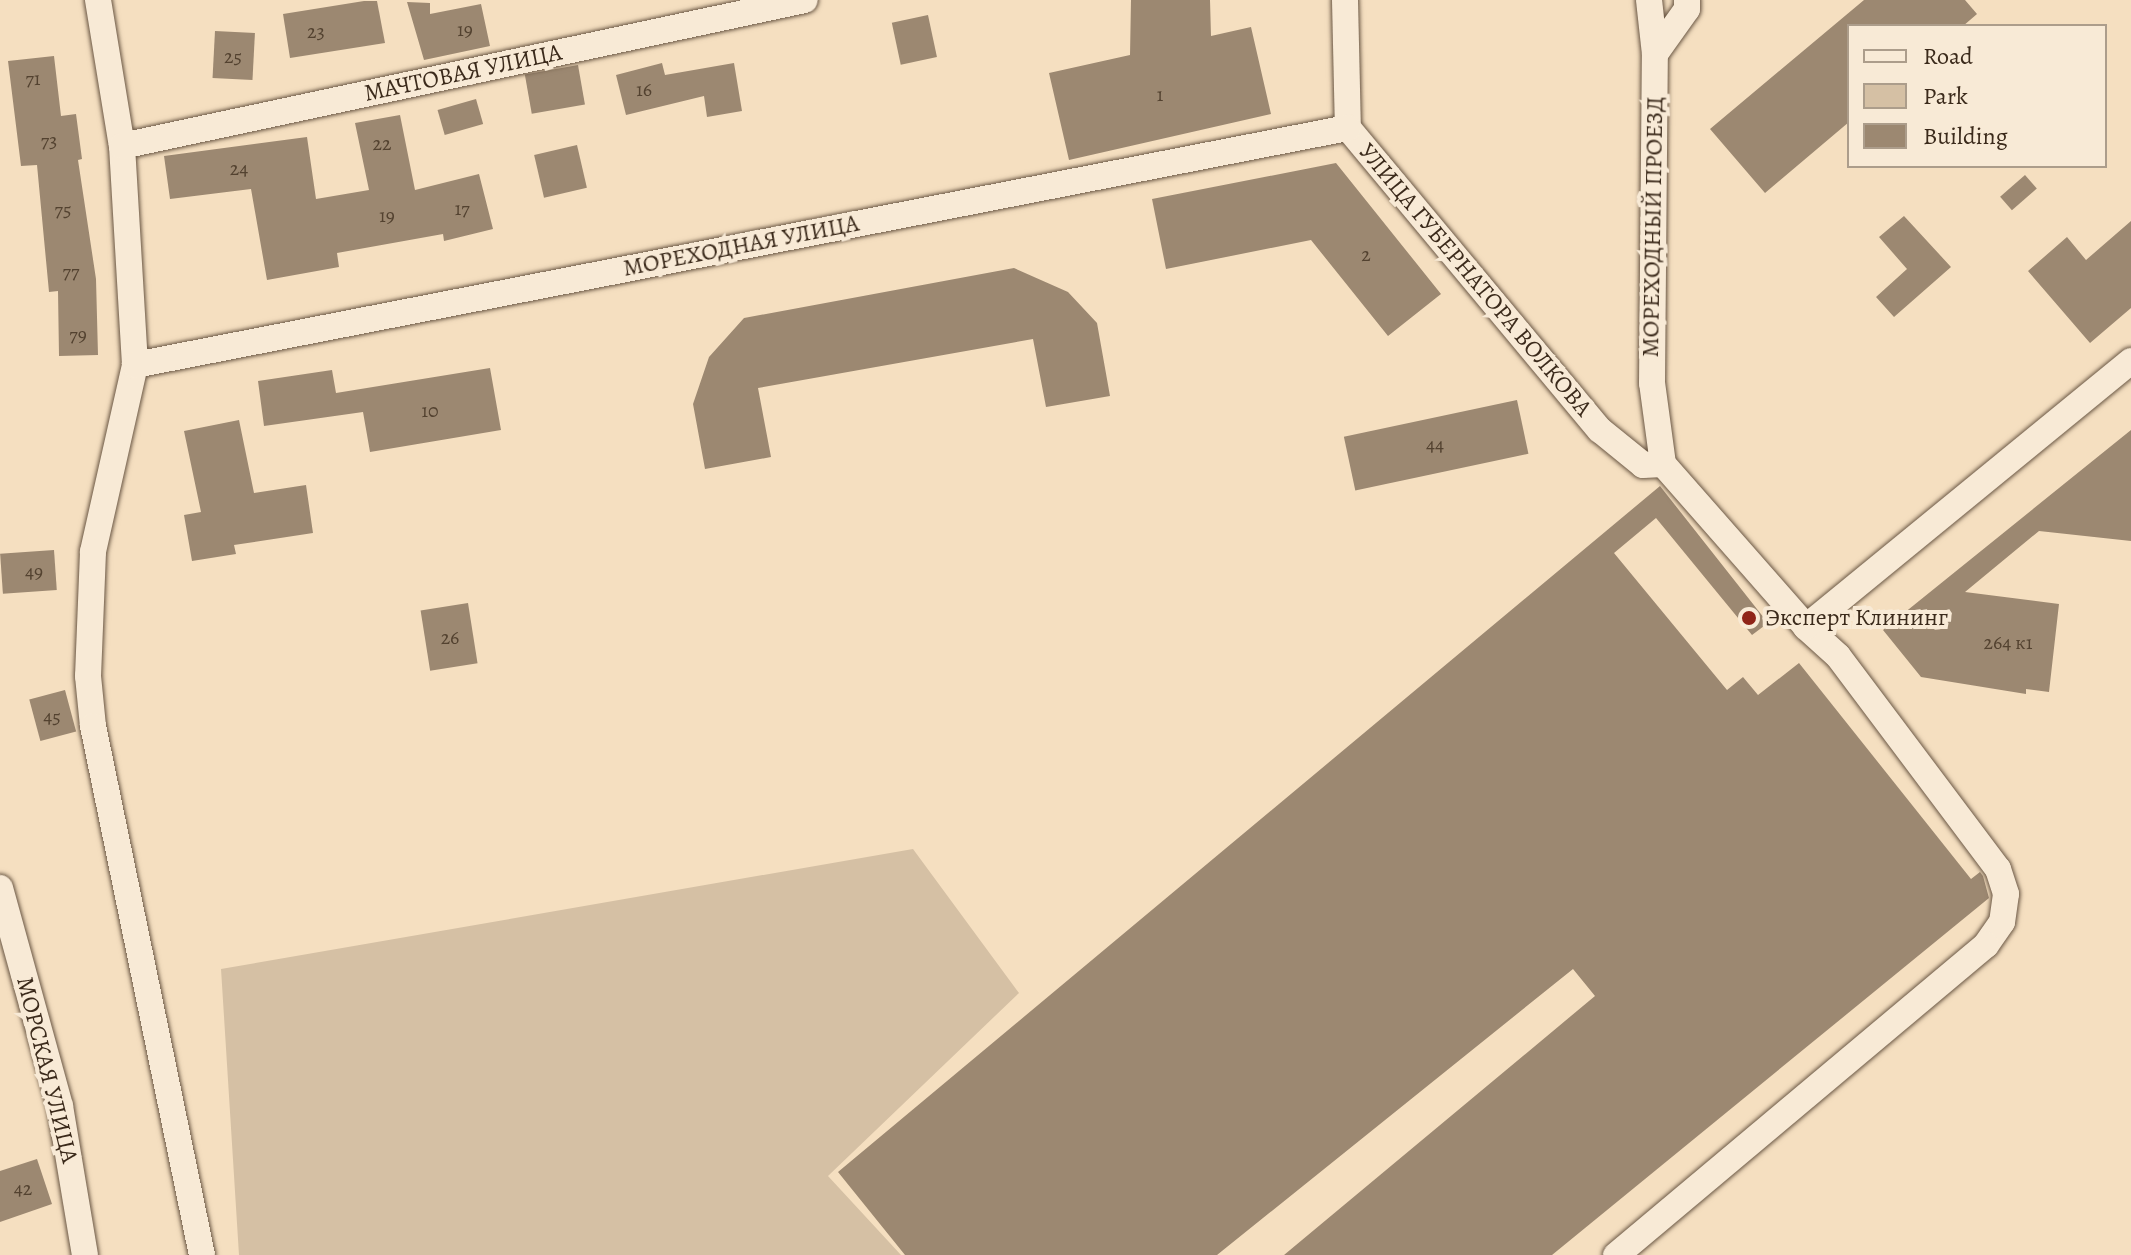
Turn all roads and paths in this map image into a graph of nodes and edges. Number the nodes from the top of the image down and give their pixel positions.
1 (98, 0) edge
2 (805, 0) edge
3 (1345, 0) edge
4 (1649, 0) edge
5 (1687, 0) edge
6 (1655, 54) junction
7 (1348, 128) junction
8 (122, 146) junction
9 (2131, 361) edge
10 (135, 365) junction
11 (1665, 467) junction
12 (1806, 627) junction
13 (0, 888) edge
14 (85, 1255) edge
15 (202, 1255) edge
16 (1616, 1255) edge

1 - 8 street
2 - 8 street, МАЧТОВАЯ УЛИЦА
3 - 7 street, УЛИЦА ГУБЕРНАТОРА ВОЛКОВА
4 - 6 street, МОРЕХОДНЫЙ ПРОЕЗД
5 - 6 street
6 - 11 street, МОРЕХОДНЫЙ ПРОЕЗД
7 - 10 street, МОРЕХОДНАЯ УЛИЦА
7 - 11 street, УЛИЦА ГУБЕРНАТОРА ВОЛКОВА
8 - 10 street
9 - 12 street
10 - 15 street
11 - 12 street
12 - 16 street
13 - 14 street, МОРСКАЯ УЛИЦА

